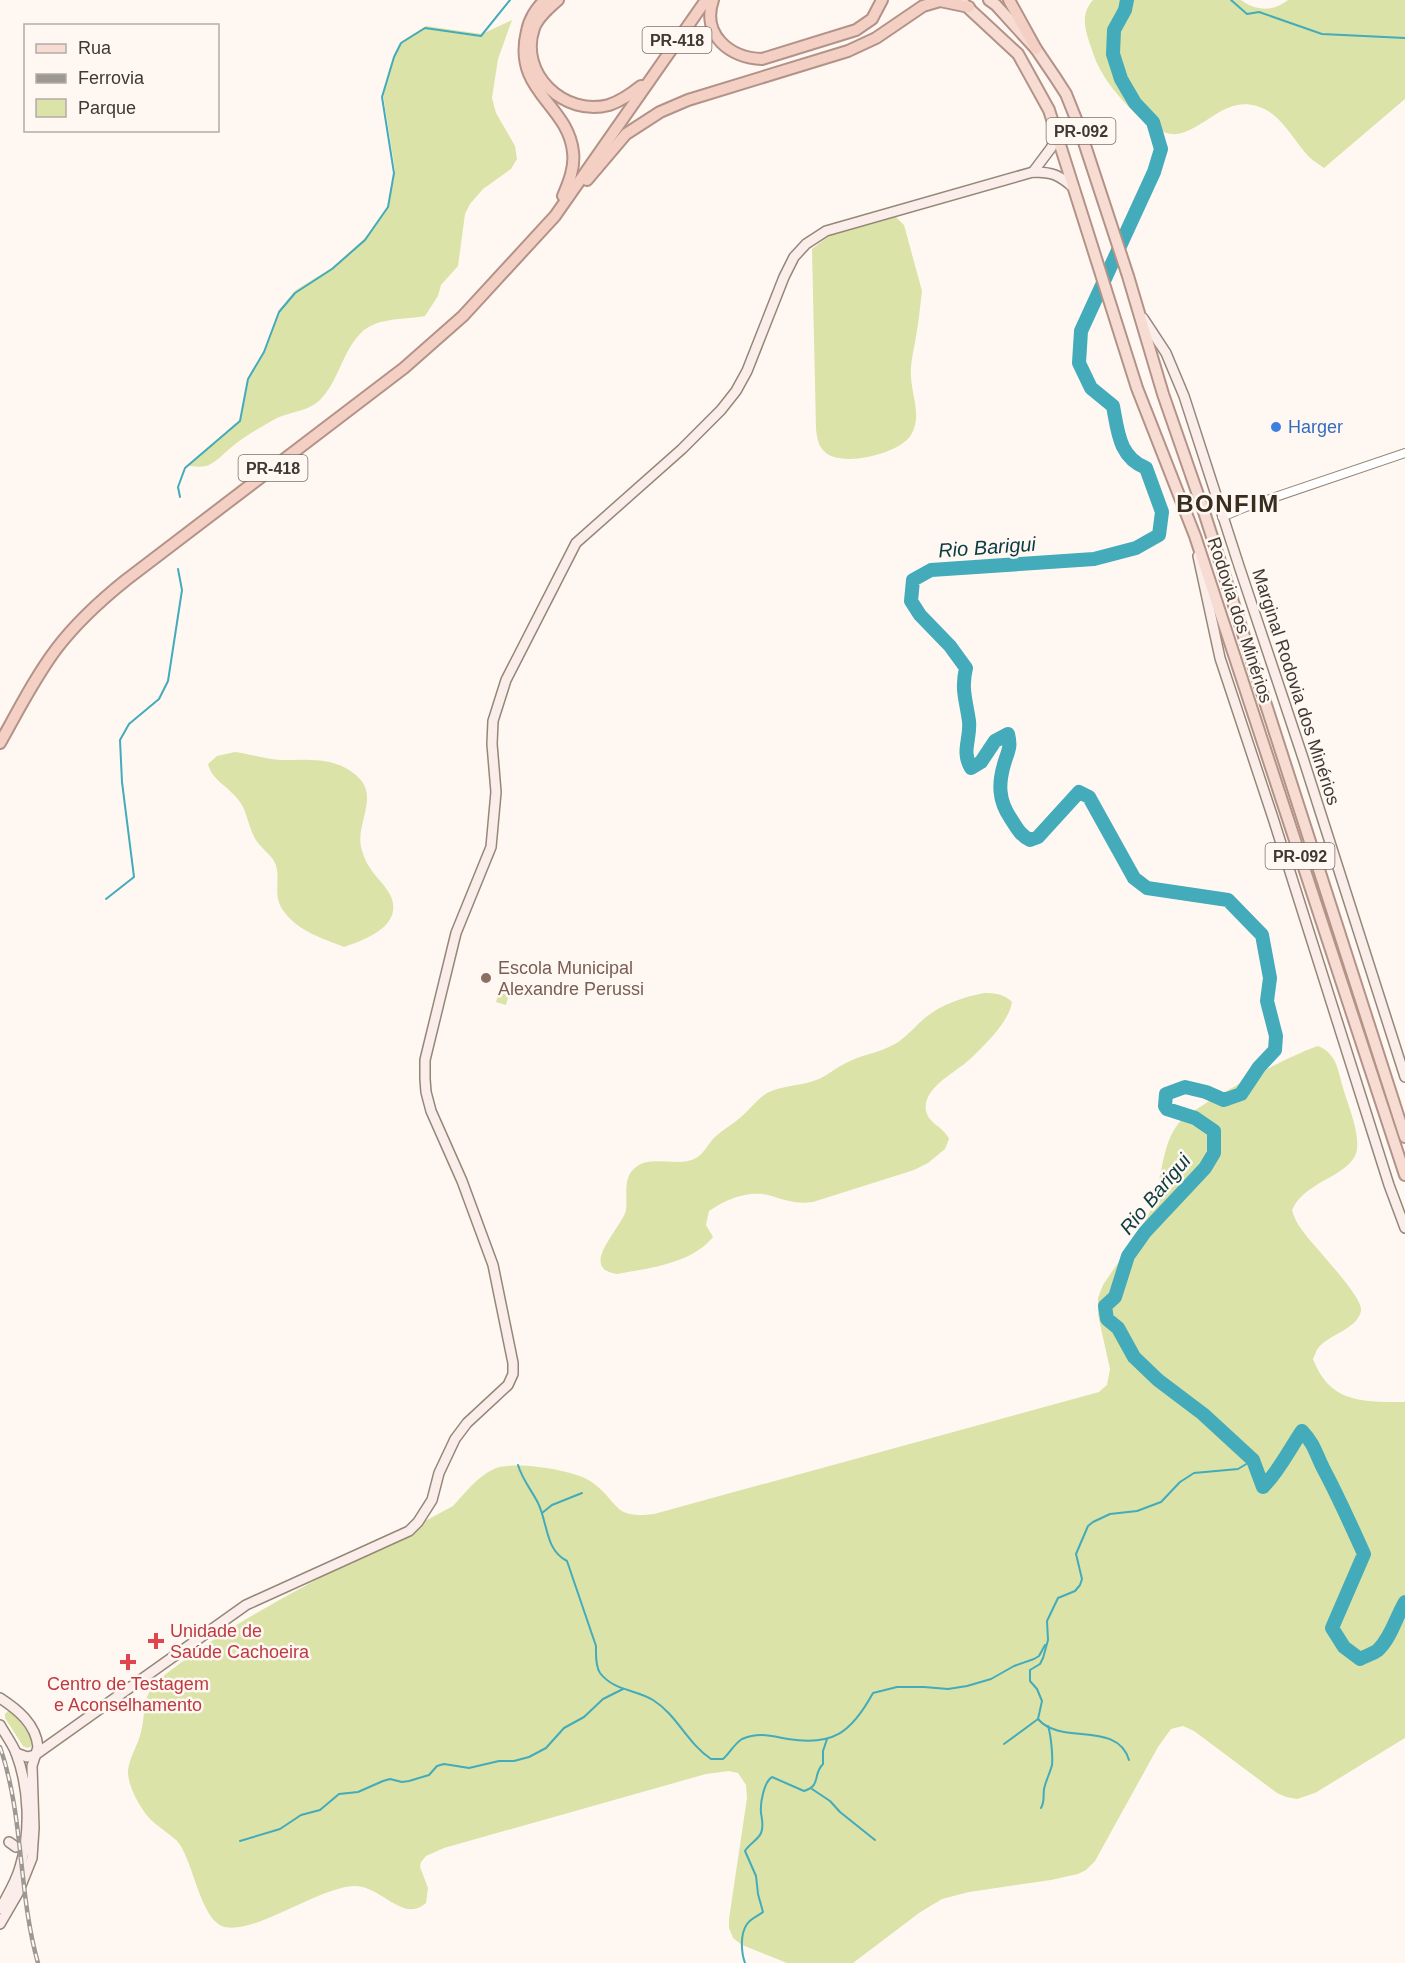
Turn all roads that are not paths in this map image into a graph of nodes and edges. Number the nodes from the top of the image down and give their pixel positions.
1 (545, 0) edge
2 (558, 0) edge
3 (706, 0) edge
4 (713, 0) edge
5 (882, 0) edge
6 (989, 0) edge
7 (1009, 0) edge
8 (964, 3) edge
9 (1036, 49) junction
10 (649, 81) junction
11 (1058, 134) junction
12 (1033, 172) junction
13 (1074, 188) junction
14 (555, 216) junction
15 (1140, 315) junction
16 (1405, 453) edge
17 (1222, 517) junction
18 (1195, 536) junction
19 (0, 743) edge
20 (1405, 1077) edge
21 (1405, 1137) edge
22 (1405, 1175) edge
23 (1405, 1228) edge
24 (0, 1698) edge
25 (13, 1706) junction
26 (0, 1709) edge
27 (0, 1725) edge
28 (55, 1741) junction
29 (38, 1742) junction
30 (16, 1753) junction
31 (35, 1755) junction
32 (9, 1842) dead end
33 (24, 1845) junction
34 (22, 1874) junction
35 (0, 1909) edge
36 (0, 1924) edge

1 - 14 highway
2 - 10 highway
3 - 10 highway, PR-418
4 - 5 highway
6 - 9 main road, Rodovia dos Minérios / PR-092
7 - 9 highway
8 - 11 main road, Rodovia dos Minérios / PR-092
8 - 14 highway
9 - 15 main road, Rodovia dos Minérios / PR-092
10 - 14 highway, PR-418
11 - 12 main road
11 - 13 main road, Rodovia dos Minérios / PR-092
12 - 13 main road
12 - 28 main road
13 - 18 main road, Rodovia dos Minérios / PR-092
14 - 19 highway, PR-418
15 - 17 main road, Marginal Rodovia dos Minérios
15 - 21 main road, Rodovia dos Minérios / PR-092
16 - 17 street
17 - 20 main road, Marginal Rodovia dos Minérios
18 - 22 main road, Rodovia dos Minérios / PR-092
18 - 23 main road
24 - 25 main road
25 - 26 main road
25 - 29 main road
27 - 30 main road
28 - 29 main road
28 - 31 main road
29 - 31 main road
30 - 31 main road
30 - 33 main road
31 - 34 main road
32 - 33 main road
33 - 34 main road
34 - 35 main road
34 - 36 main road

